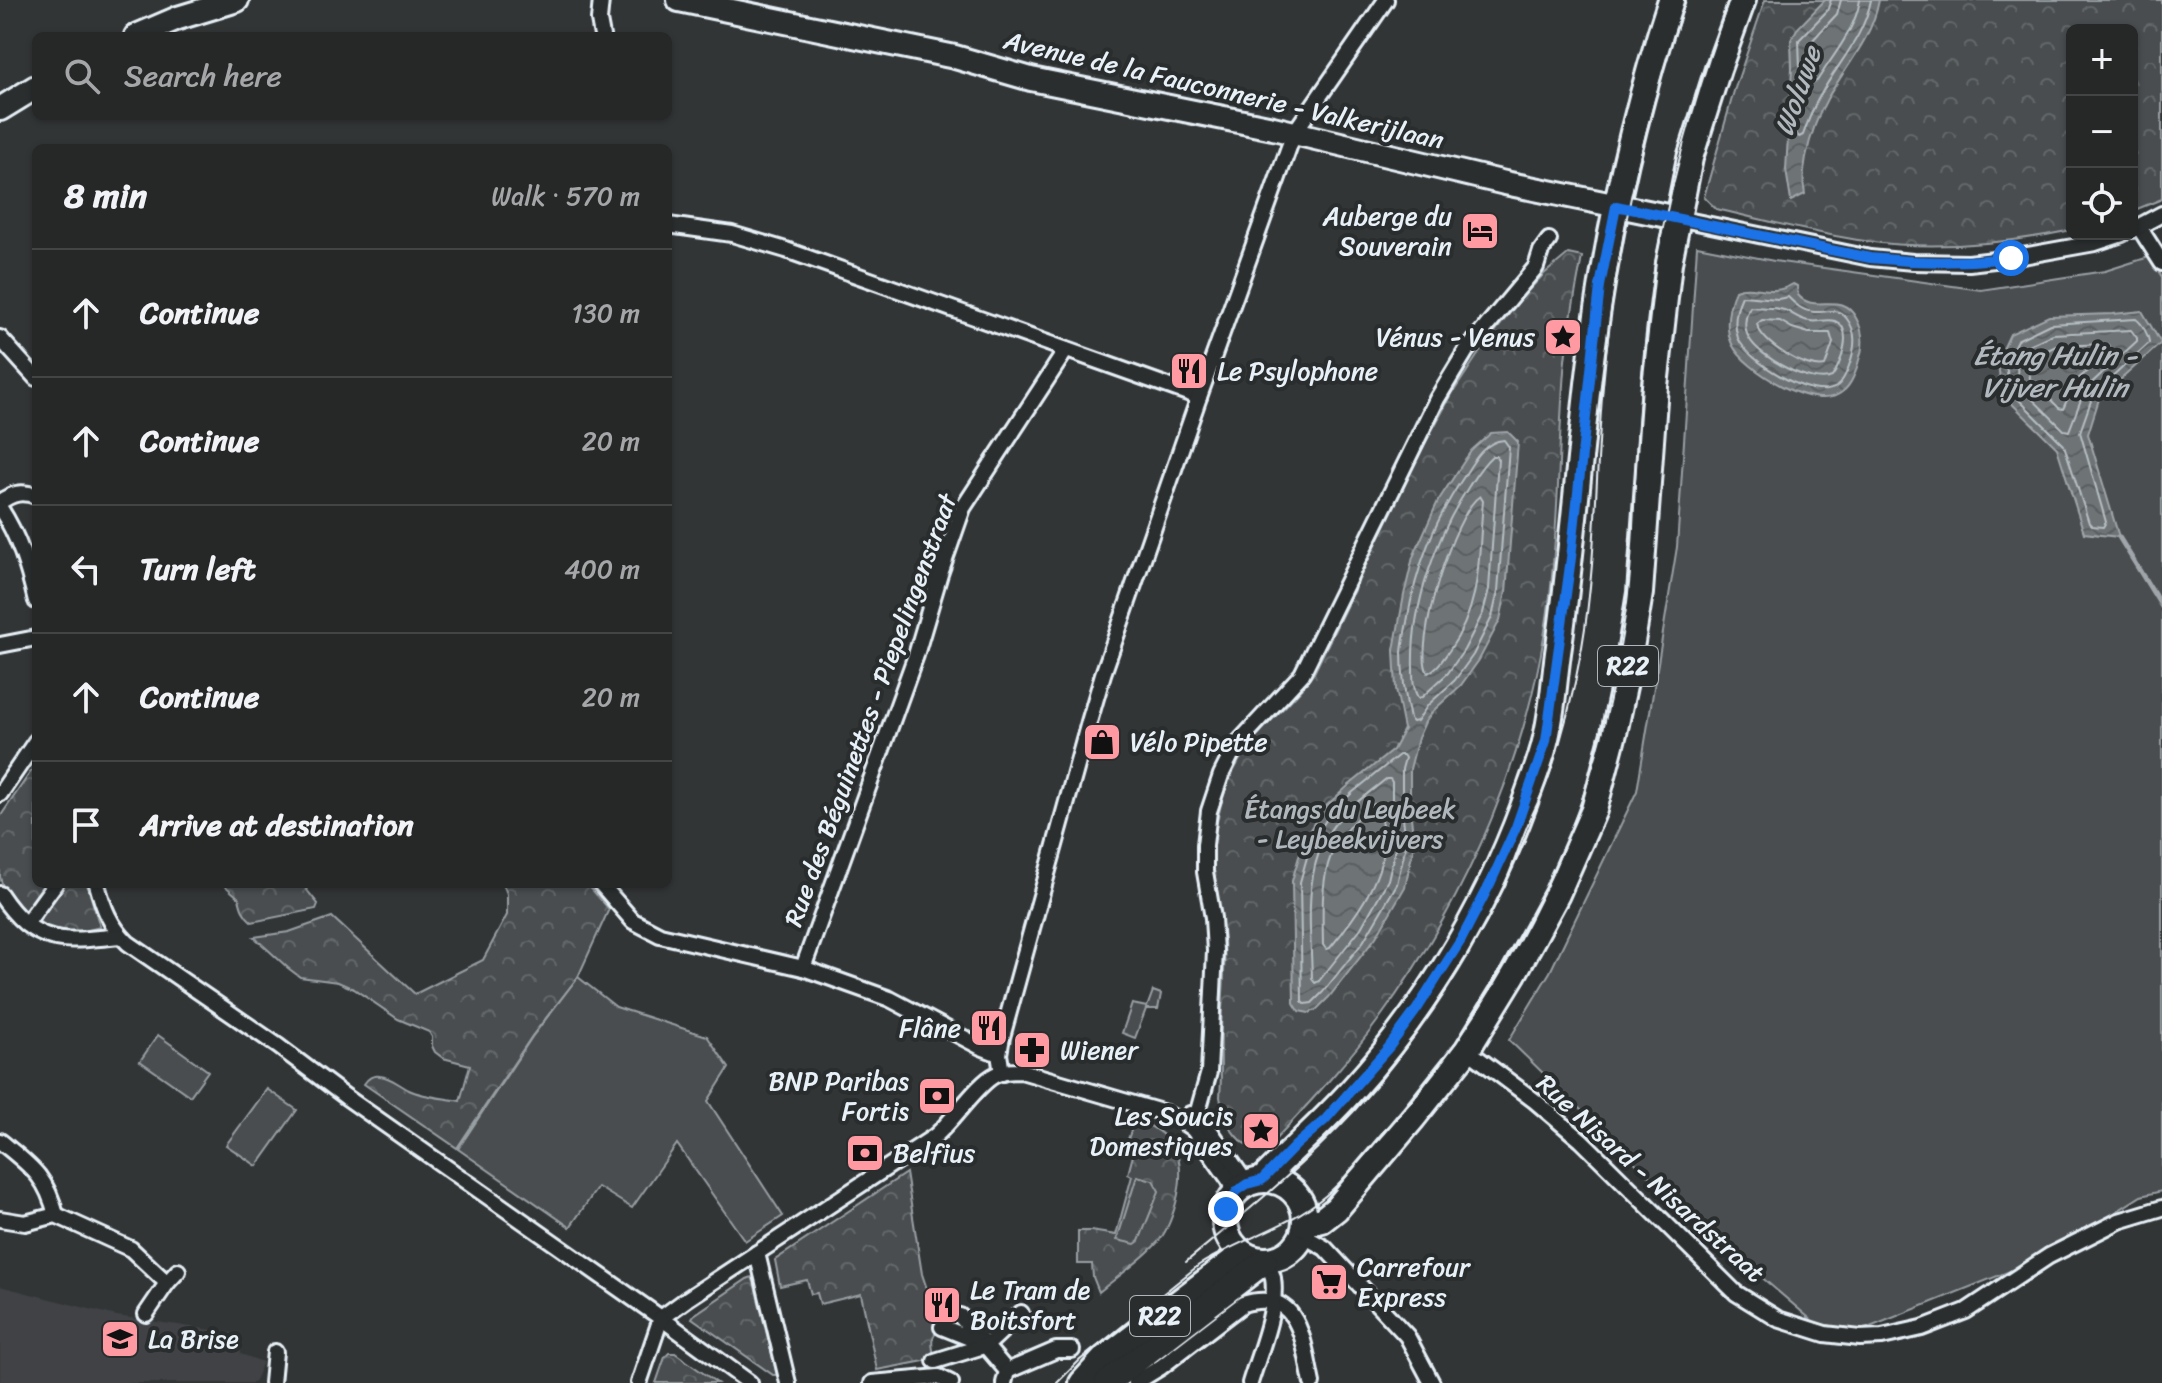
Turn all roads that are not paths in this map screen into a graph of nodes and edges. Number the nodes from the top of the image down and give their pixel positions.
1 (237, 0) edge
2 (601, 0) edge
3 (679, 0) edge
4 (1386, 0) edge
5 (1671, 0) edge
6 (1743, 0) edge
7 (145, 32) edge
8 (601, 32) edge
9 (32, 89) edge
10 (0, 109) edge
11 (1294, 133) junction
12 (1616, 206) junction
13 (2162, 214) edge
14 (1677, 218) junction
15 (672, 226) edge
16 (2138, 227) edge
17 (2138, 231) edge
18 (1549, 240) dead end
19 (2104, 240) edge
20 (2162, 263) edge
21 (0, 338) edge
22 (1066, 350) junction
23 (32, 374) edge
24 (1199, 397) junction
25 (32, 495) edge
26 (0, 505) edge
27 (32, 583) edge
28 (32, 639) edge
29 (0, 645) edge
30 (32, 747) edge
31 (0, 794) edge
32 (52, 888) edge
33 (98, 888) edge
34 (604, 888) edge
35 (0, 894) edge
36 (26, 924) junction
37 (120, 936) junction
38 (803, 968) junction
39 (1467, 1050) junction
40 (999, 1054) junction
41 (1002, 1073) junction
42 (1194, 1124) junction
43 (0, 1141) edge
44 (1249, 1185) junction
45 (2162, 1208) edge
46 (56, 1215) junction
47 (0, 1219) edge
48 (1304, 1230) junction
49 (757, 1253) junction
50 (1254, 1257) junction
51 (178, 1271) dead end
52 (167, 1283) junction
53 (1272, 1301) junction
54 (1021, 1313) dead end
55 (146, 1314) dead end
56 (960, 1316) dead end
57 (661, 1318) junction
58 (942, 1327) dead end
59 (987, 1345) junction
60 (1072, 1350) dead end
61 (275, 1352) dead end
62 (935, 1361) dead end
63 (1005, 1377) edge
64 (272, 1383) edge
65 (639, 1383) edge
66 (750, 1383) edge
67 (788, 1383) edge
68 (872, 1383) edge
69 (951, 1383) edge
70 (1082, 1383) edge
71 (1107, 1383) edge
72 (1135, 1383) edge
73 (1250, 1383) edge
74 (1312, 1383) edge
75 (1432, 1383) edge

1 - 7 street
2 - 8 street
3 - 11 street, Avenue de la Fauconnerie - Valkerijlaan
4 - 11 street
5 - 12 main road, R22
6 - 14 main road, R22
9 - 10 street
11 - 12 street, Avenue de la Fauconnerie - Valkerijlaan
11 - 24 street
12 - 14 street, Avenue de la Fauconnerie - Valkerijlaan
12 - 44 main road, R22
13 - 16 street
14 - 19 street
14 - 39 main road, R22
15 - 22 street
17 - 20 street
18 - 42 street
21 - 23 street
22 - 24 street
22 - 38 street, Rue des Béguinettes - Piepelingenstraat
24 - 40 street
25 - 26 street
26 - 27 street
28 - 29 street
30 - 31 street
32 - 36 street
33 - 37 street
34 - 38 street
35 - 36 street
36 - 37 street
37 - 57 street
38 - 40 street
39 - 45 street, Rue Nisard - Nisardstraat
39 - 48 main road, R22
40 - 41 street
41 - 42 street
41 - 49 street
42 - 44 street
43 - 46 street
44 - 48 main road
44 - 50 main road, R22
46 - 47 street
46 - 52 street
48 - 50 main road, R22
48 - 75 street
49 - 57 street
49 - 67 street
50 - 53 street
50 - 70 main road, R22
50 - 71 main road, R22
51 - 52 street
52 - 55 street
53 - 72 street
53 - 73 street
53 - 74 street
54 - 59 street
56 - 59 street
57 - 65 street
57 - 66 street
58 - 59 street
59 - 62 street
59 - 63 street
60 - 63 street
61 - 64 street
68 - 69 street

